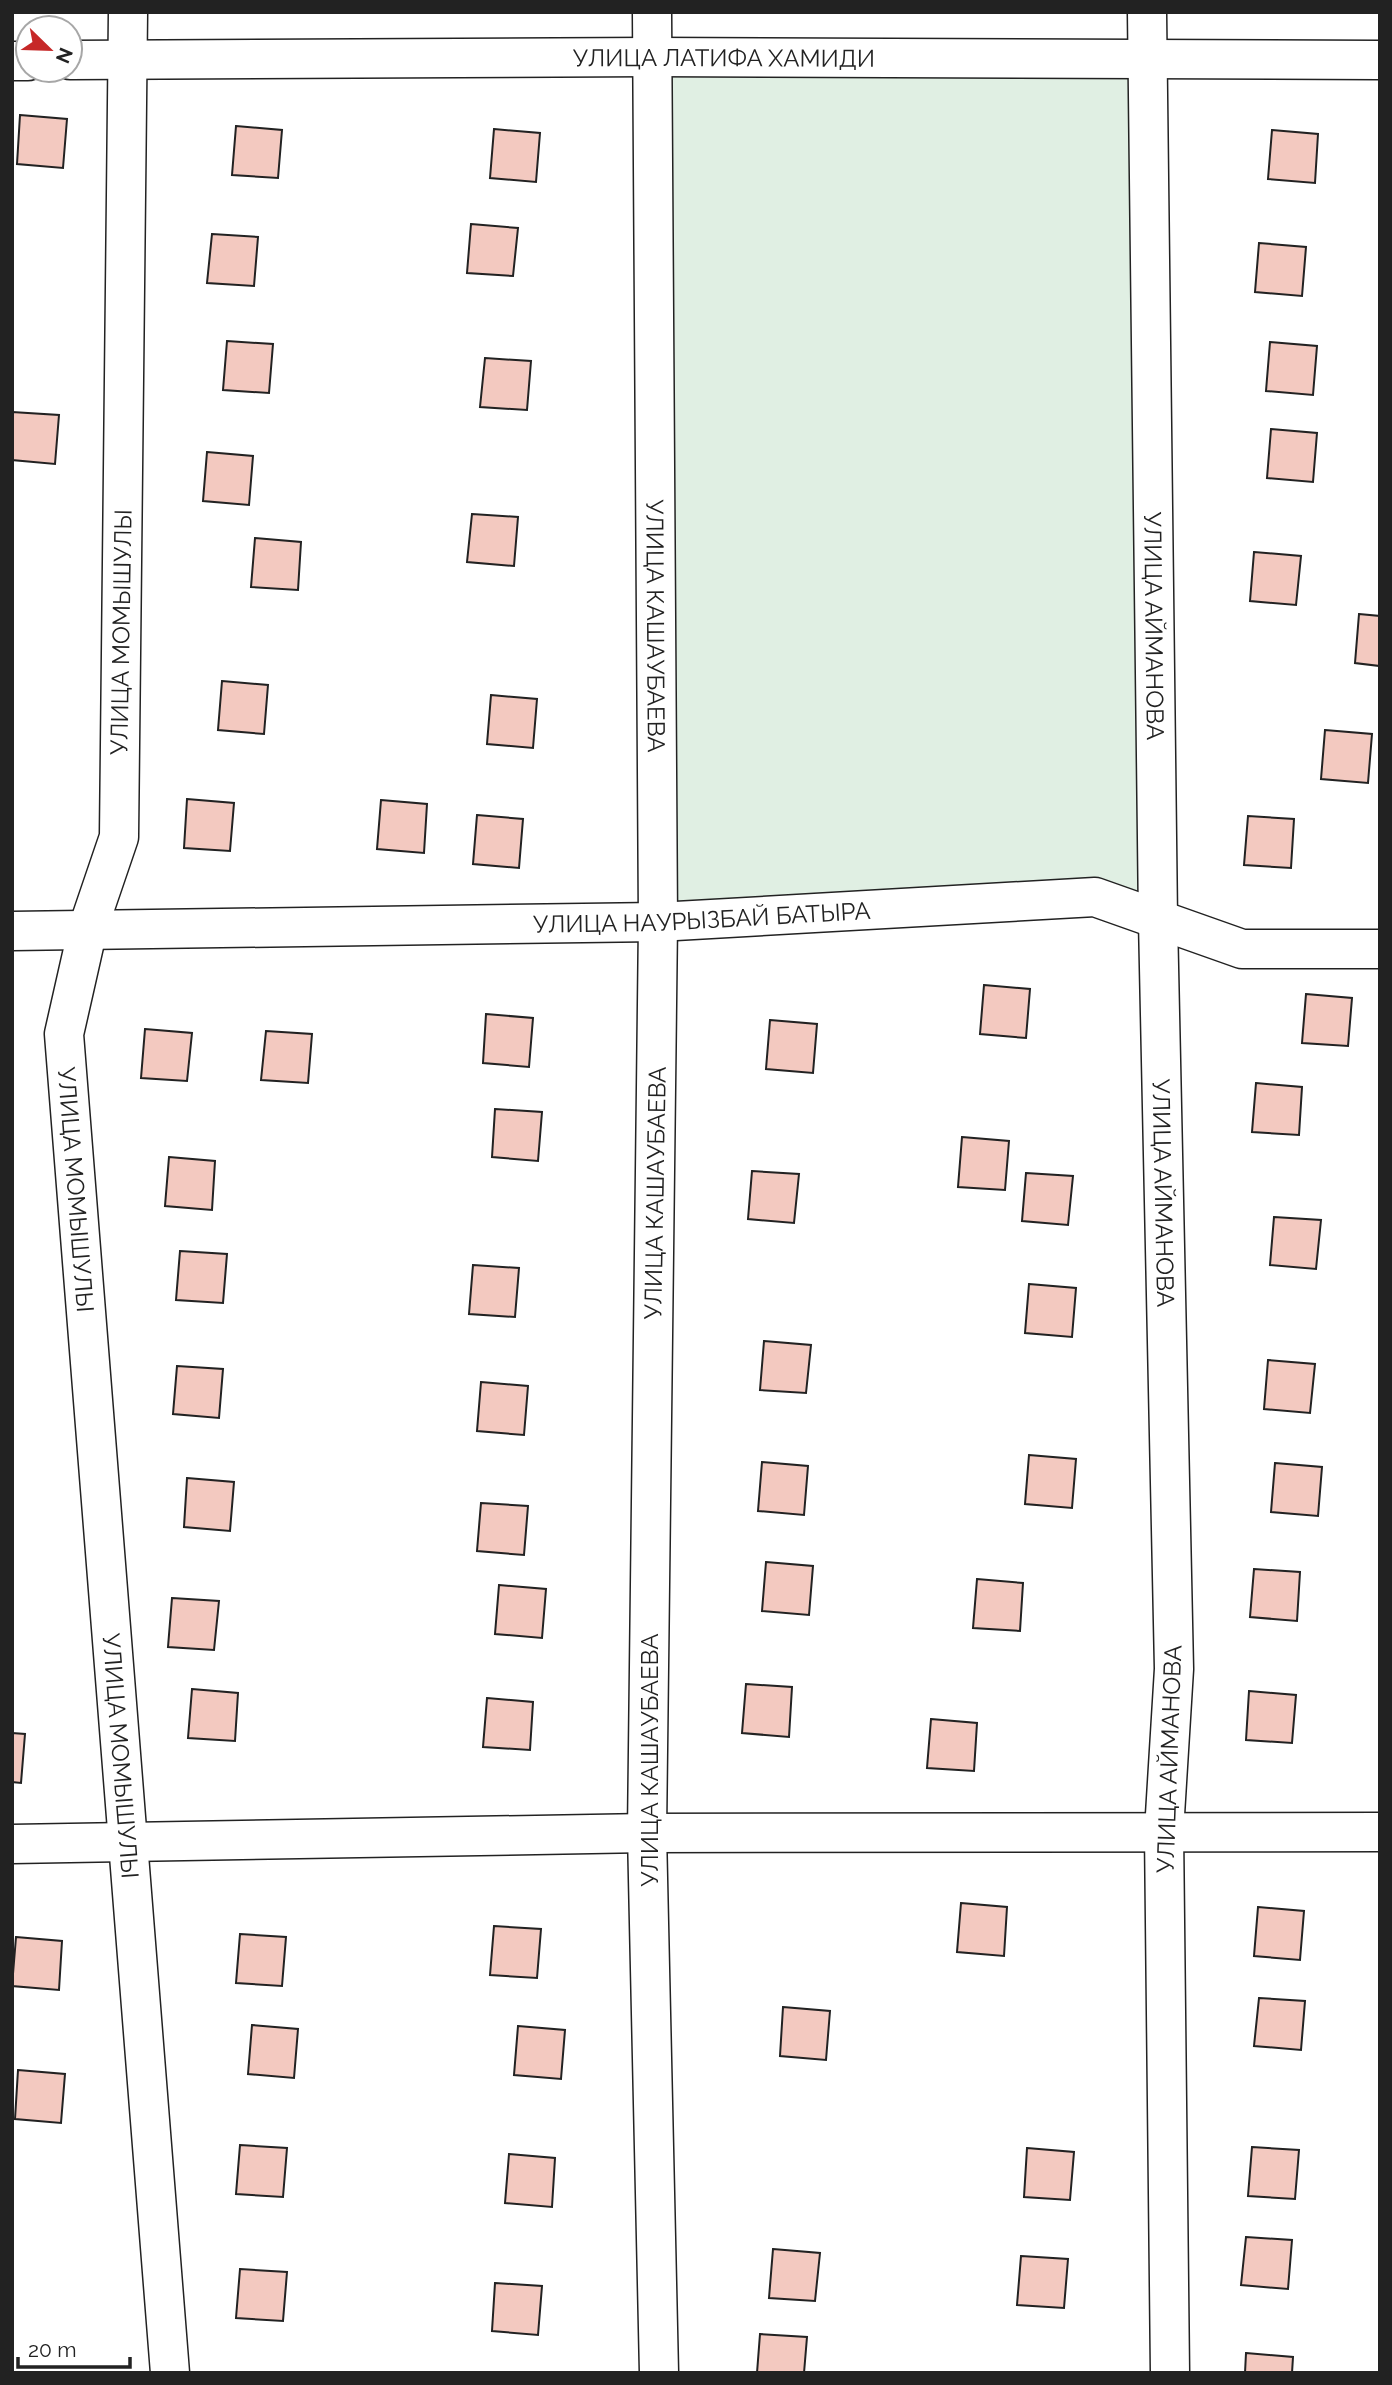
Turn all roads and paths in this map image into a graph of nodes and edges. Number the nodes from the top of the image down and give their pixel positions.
1 (128, 12) edge
2 (652, 12) edge
3 (1147, 12) edge
4 (652, 57) junction
5 (84, 60) edge
6 (127, 60) junction
7 (1147, 60) junction
8 (1380, 60) edge
9 (1158, 920) junction
10 (658, 922) junction
11 (89, 928) junction
12 (12, 931) edge
13 (1380, 949) edge
14 (1164, 1831) junction
15 (647, 1832) junction
16 (1380, 1832) edge
17 (126, 1841) junction
18 (12, 1844) edge
19 (170, 2373) edge
20 (659, 2373) edge
21 (1170, 2373) edge

1 - 6 street, УЛИЦА МОМЫШУЛЫ
2 - 4 street, УЛИЦА КАШАУБАЕВА
3 - 7 street, УЛИЦА АЙМАНОВА
4 - 6 street, УЛИЦА ЛАТИФА ХАМИДИ
4 - 7 street, УЛИЦА ЛАТИФА ХАМИДИ
4 - 10 street, УЛИЦА КАШАУБАЕВА
5 - 6 street, УЛИЦА ЛАТИФА ХАМИДИ
6 - 11 street, УЛИЦА МОМЫШУЛЫ
7 - 8 street, УЛИЦА ЛАТИФА ХАМИДИ
7 - 9 street, УЛИЦА АЙМАНОВА
9 - 10 street, УЛИЦА НАУРЫЗБАЙ БАТЫРА
9 - 13 street, УЛИЦА НАУРЫЗБАЙ БАТЫРА
9 - 14 street, УЛИЦА АЙМАНОВА
10 - 11 street, УЛИЦА НАУРЫЗБАЙ БАТЫРА
10 - 15 street, УЛИЦА КАШАУБАЕВА
11 - 12 street, УЛИЦА НАУРЫЗБАЙ БАТЫРА
11 - 17 street, УЛИЦА МОМЫШУЛЫ
14 - 15 street
14 - 16 street
14 - 21 street, УЛИЦА АЙМАНОВА
15 - 17 street
15 - 20 street, УЛИЦА КАШАУБАЕВА
17 - 18 street
17 - 19 street, УЛИЦА МОМЫШУЛЫ

